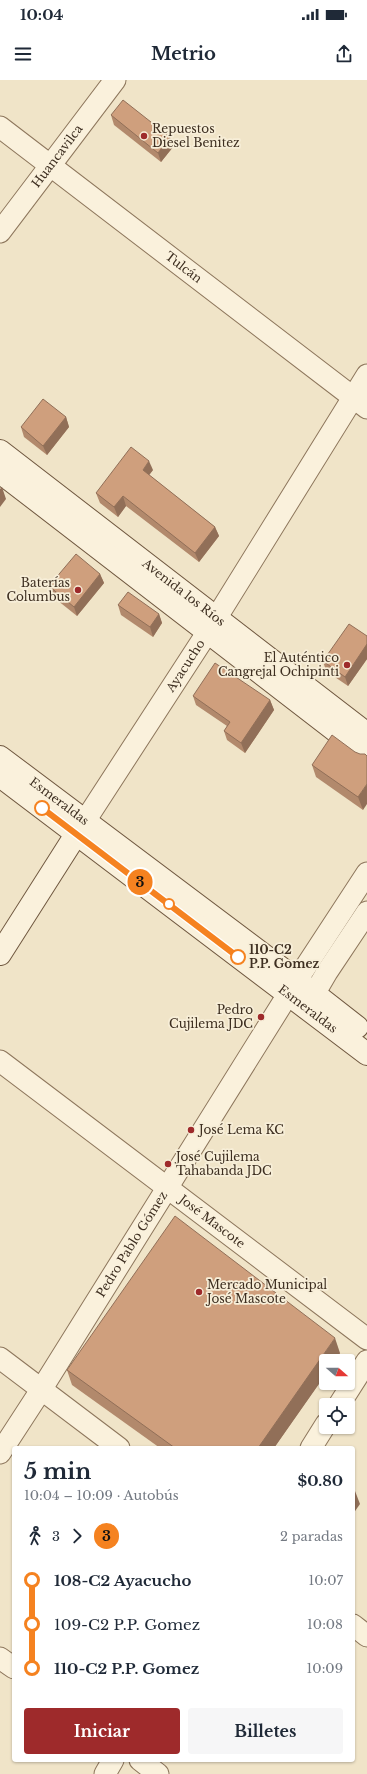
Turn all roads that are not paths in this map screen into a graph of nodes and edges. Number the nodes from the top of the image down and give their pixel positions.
1 (115, 80) edge
2 (0, 127) edge
3 (50, 166) junction
4 (0, 232) edge
5 (367, 375) edge
6 (360, 403) edge
7 (0, 451) edge
8 (0, 472) edge
9 (212, 626) junction
10 (367, 734) edge
11 (367, 755) edge
12 (0, 757) edge
13 (0, 776) edge
14 (81, 827) junction
15 (367, 873) edge
16 (367, 912) edge
17 (0, 954) edge
18 (292, 987) junction
19 (310, 1001) junction
20 (367, 1035) edge
21 (367, 1054) edge
22 (0, 1061) edge
23 (166, 1188) junction
24 (367, 1339) edge
25 (0, 1358) edge
26 (367, 1361) edge
27 (41, 1390) junction
28 (343, 1398) edge
29 (320, 1434) edge
30 (115, 1446) edge
31 (312, 1446) edge
32 (0, 1453) edge
33 (355, 1627) edge
34 (367, 1636) edge
35 (0, 1658) edge
36 (12, 1667) edge
37 (112, 1762) edge
38 (143, 1762) edge
39 (105, 1774) edge
40 (158, 1774) edge

1 - 3 street, Huancavilca
2 - 3 street, Tulcán
3 - 4 street, Huancavilca
3 - 6 street, Tulcán
5 - 6 street, Ayacucho
6 - 9 street, Ayacucho
7 - 9 main road, Avenida los Ríos
8 - 9 main road, Avenida los Ríos
9 - 10 main road, Avenida los Ríos
9 - 11 main road, Avenida los Ríos
9 - 14 street, Ayacucho
12 - 14 main road, Esmeraldas
13 - 14 main road, Esmeraldas
14 - 17 main road, Ayacucho
14 - 18 main road, Esmeraldas
15 - 18 street, Pedro Pablo Gómez
16 - 19 street
18 - 19 main road, Esmeraldas
18 - 23 street, Pedro Pablo Gómez
19 - 20 main road, Esmeraldas
19 - 21 main road, Esmeraldas
22 - 23 street, José Mascote
23 - 24 street, José Mascote
23 - 27 street, Pedro Pablo Gómez
25 - 27 street
26 - 28 street
27 - 30 street
27 - 32 street, Pedro Pablo Gómez
29 - 31 street
33 - 34 street
35 - 36 street
37 - 39 street
38 - 40 street

